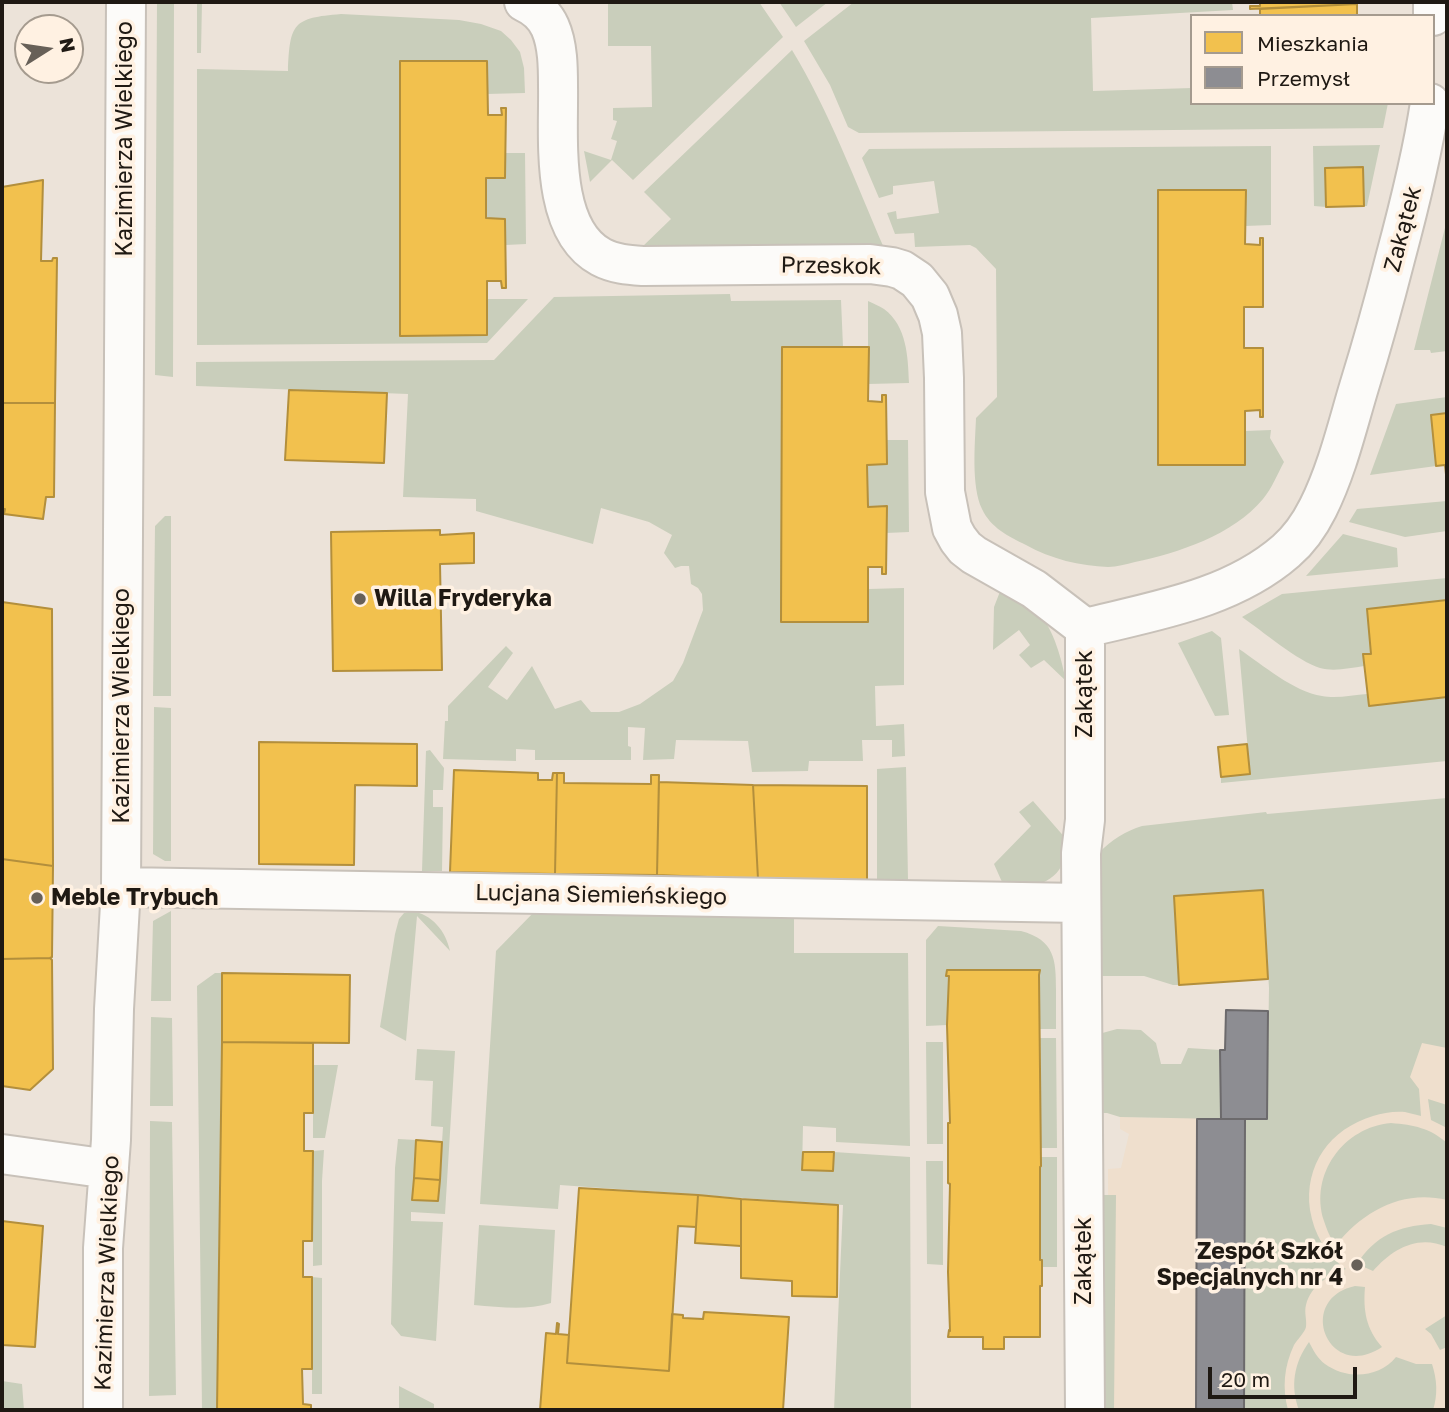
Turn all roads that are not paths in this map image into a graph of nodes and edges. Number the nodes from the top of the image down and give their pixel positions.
1 (126, 2) edge
2 (524, 2) edge
3 (1430, 105) edge
4 (1085, 628) junction
5 (121, 887) junction
6 (1081, 903) junction
7 (2, 1154) edge
8 (109, 1169) junction
9 (103, 1410) edge
10 (1085, 1410) edge

1 - 5 street, Kazimierza Wielkiego
2 - 4 street, Przeskok
3 - 4 street, Zakątek
4 - 6 street, Zakątek
5 - 6 street, Lucjana Siemieńskiego
5 - 8 street, Kazimierza Wielkiego
6 - 10 street, Zakątek
7 - 8 street
8 - 9 street, Kazimierza Wielkiego

